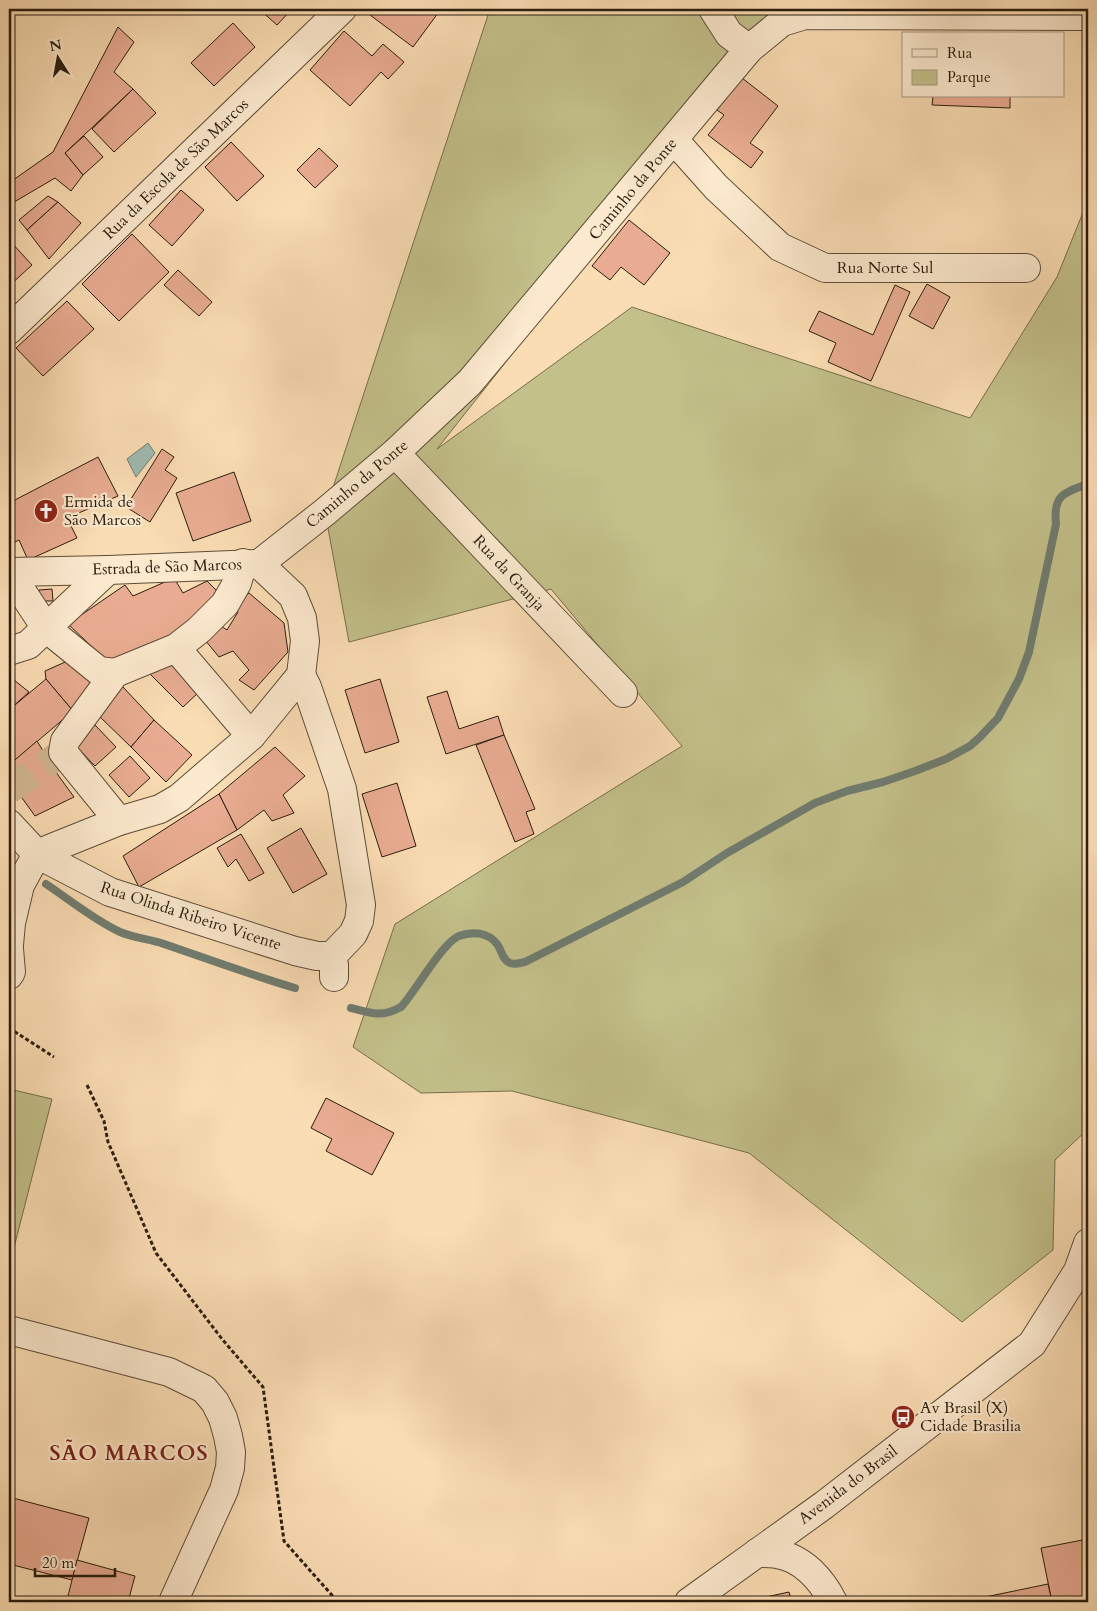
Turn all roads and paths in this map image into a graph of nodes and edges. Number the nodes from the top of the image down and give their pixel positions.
1 (342, 9) edge
2 (713, 9) edge
3 (808, 12) edge
4 (1088, 16) edge
5 (749, 49) junction
6 (674, 140) junction
7 (1026, 268) dead end
8 (9, 330) edge
9 (395, 453) junction
10 (251, 564) junction
11 (108, 570) junction
12 (9, 572) edge
13 (46, 628) junction
14 (176, 648) junction
15 (9, 651) edge
16 (116, 672) junction
17 (301, 675) junction
18 (623, 693) dead end
19 (251, 736) junction
20 (119, 821) junction
21 (9, 824) edge
22 (37, 854) junction
23 (9, 944) edge
24 (9, 949) edge
25 (9, 975) edge
26 (9, 1028) edge
27 (54, 1057) dead end
28 (87, 1085) dead end
29 (1088, 1243) edge
30 (9, 1330) edge
31 (757, 1553) junction
32 (173, 1602) edge
33 (338, 1602) edge
34 (689, 1602) edge
35 (833, 1602) edge

1 - 8 street, Rua da Escola de São Marcos
2 - 5 street
3 - 4 street, Caminho da Ponte
3 - 5 street, Caminho da Ponte
5 - 6 street, Caminho da Ponte
6 - 7 street, Rua Norte Sul
6 - 9 street, Caminho da Ponte
9 - 10 street, Caminho da Ponte
9 - 18 street, Rua da Granja
10 - 11 street, Estrada de São Marcos
10 - 14 street
10 - 17 street, Estrada de São Marcos
11 - 12 street, Estrada de São Marcos
11 - 13 street
12 - 13 street
13 - 15 street
13 - 16 street
14 - 16 street
14 - 19 street
16 - 20 street
17 - 19 street
17 - 22 street, Rua Olinda Ribeiro Vicente
19 - 20 street
20 - 22 street
21 - 22 street, Rua Olinda Ribeiro Vicente
22 - 23 street
24 - 25 street
26 - 27 path
28 - 33 path
29 - 31 street, Avenida do Brasil
30 - 32 street
31 - 34 street, Avenida do Brasil
31 - 35 street

